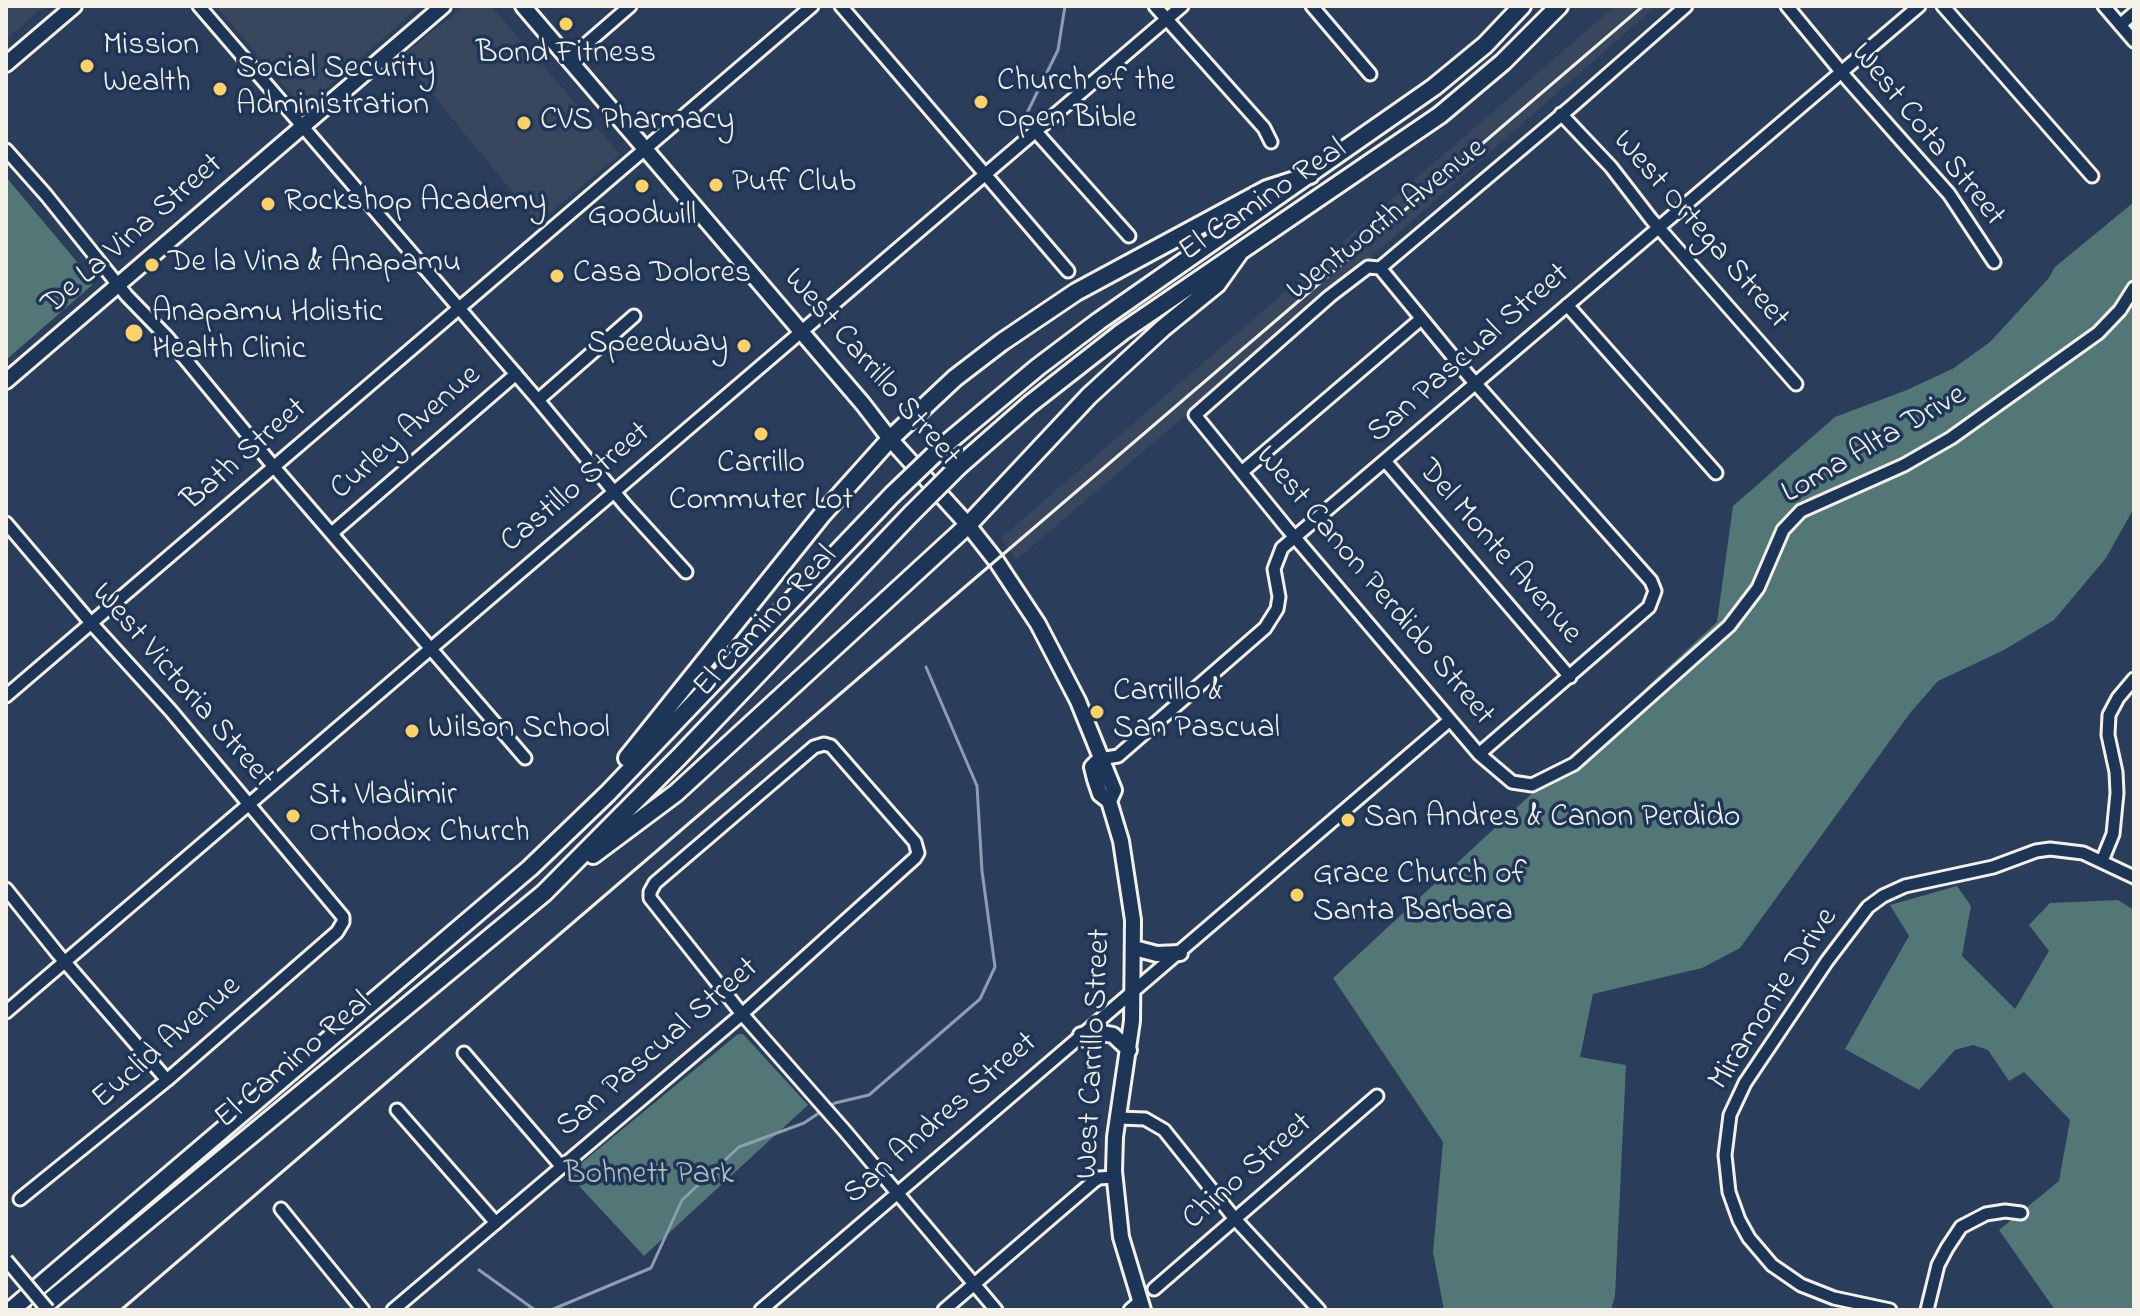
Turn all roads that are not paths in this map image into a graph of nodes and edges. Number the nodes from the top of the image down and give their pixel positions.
1 (74, 6) edge
2 (199, 6) edge
3 (443, 6) edge
4 (523, 6) edge
5 (630, 6) edge
6 (812, 6) edge
7 (841, 6) edge
8 (1155, 6) edge
9 (1182, 6) edge
10 (1312, 6) edge
11 (1522, 6) edge
12 (1559, 6) edge
13 (1686, 6) edge
14 (1787, 6) edge
15 (1919, 6) edge
16 (1943, 6) edge
17 (2104, 6) edge
18 (2134, 13) edge
19 (1166, 19) junction
20 (2120, 25) junction
21 (2134, 41) edge
22 (569, 59) junction
23 (6, 64) edge
24 (1842, 73) junction
25 (1370, 74) dead end
26 (1561, 114) junction
27 (303, 128) junction
28 (1037, 133) junction
29 (1271, 142) dead end
30 (645, 149) junction
31 (6, 150) edge
32 (985, 174) junction
33 (1310, 175) junction
34 (2092, 176) dead end
35 (1659, 227) junction
36 (1129, 236) dead end
37 (1239, 253) junction
38 (1994, 262) dead end
39 (1380, 268) junction
40 (1068, 271) dead end
41 (119, 286) junction
42 (2134, 288) edge
43 (1567, 305) junction
44 (459, 308) junction
45 (634, 316) dead end
46 (1421, 319) junction
47 (801, 332) junction
48 (516, 374) junction
49 (6, 381) edge
50 (1475, 382) junction
51 (1796, 384) dead end
52 (538, 400) junction
53 (1195, 415) joint
54 (890, 439) junction
55 (1386, 462) junction
56 (274, 467) junction
57 (1243, 471) junction
58 (1716, 473) dead end
59 (614, 492) junction
60 (6, 523) edge
61 (968, 525) junction
62 (332, 533) junction
63 (1295, 537) junction
64 (686, 572) dead end
65 (91, 623) junction
66 (431, 648) junction
67 (1570, 677) junction
68 (2134, 679) edge
69 (6, 696) edge
70 (1450, 720) junction
71 (1479, 754) junction
72 (525, 758) dead end
73 (1100, 759) junction
74 (1518, 784) joint
75 (608, 793) junction
76 (249, 806) junction
77 (2102, 861) junction
78 (2134, 877) edge
79 (6, 889) edge
80 (544, 893) junction
81 (343, 922) joint
82 (1134, 948) junction
83 (1180, 953) junction
84 (65, 962) junction
85 (1134, 992) junction
86 (6, 1012) edge
87 (742, 1014) junction
88 (1081, 1035) junction
89 (1129, 1050) junction
90 (464, 1053) dead end
91 (167, 1080) junction
92 (1377, 1096) dead end
93 (397, 1110) dead end
94 (1119, 1118) junction
95 (562, 1167) junction
96 (1114, 1177) junction
97 (896, 1194) junction
98 (20, 1199) dead end
99 (281, 1209) dead end
100 (2021, 1213) dead end
101 (1235, 1219) junction
102 (496, 1223) junction
103 (6, 1260) edge
104 (974, 1284) junction
105 (1154, 1289) dead end
106 (1137, 1307) edge
107 (12, 1309) edge
108 (39, 1310) edge
109 (48, 1310) edge
110 (363, 1310) edge
111 (393, 1310) edge
112 (761, 1310) edge
113 (944, 1310) edge
114 (996, 1310) edge
115 (1319, 1310) edge
116 (1890, 1310) edge
117 (1927, 1310) edge

1 - 23 main road
2 - 27 street
3 - 27 main road, De La Vina Street
4 - 22 main road, West Carrillo Street
5 - 22 street
6 - 30 street, Bath Street
7 - 32 street
8 - 19 street
9 - 19 street, Castillo Street
10 - 25 street
11 - 33 highway, El Camino Real
12 - 37 highway, El Camino Real
13 - 26 street, Wentworth Avenue
14 - 24 street, West Cota Street
15 - 24 street, San Pascual Street
16 - 34 street
17 - 20 street
18 - 20 street
19 - 28 street, Castillo Street
19 - 29 street
20 - 21 street
22 - 30 main road, West Carrillo Street
24 - 35 street, San Pascual Street
24 - 38 street, West Cota Street
26 - 35 street, West Ortega Street
26 - 39 street, Wentworth Avenue
27 - 41 main road, De La Vina Street
27 - 44 street
28 - 32 street, Castillo Street
28 - 36 street
30 - 44 street, Bath Street
30 - 47 main road, West Carrillo Street
31 - 41 street
32 - 40 street
32 - 47 street, Castillo Street
33 - 54 highway
33 - 75 highway, El Camino Real, bridge
35 - 43 street, San Pascual Street
35 - 51 street, West Ortega Street
37 - 61 highway
37 - 80 highway, El Camino Real, bridge
39 - 46 street
39 - 53 street, Wentworth Avenue
41 - 49 main road, De La Vina Street
41 - 56 street
42 - 74 street, Loma Alta Drive
43 - 50 street, San Pascual Street
43 - 58 street
44 - 48 street
44 - 56 street, Bath Street
45 - 52 street
46 - 50 street
46 - 57 street
47 - 54 main road, West Carrillo Street
47 - 59 street, Castillo Street
48 - 52 street
48 - 62 street, Curley Avenue
50 - 55 street, San Pascual Street
50 - 67 street
52 - 59 street
53 - 57 street, West Canon Perdido Street
54 - 61 main road, West Carrillo Street
54 - 75 highway
55 - 63 street, San Pascual Street
55 - 67 street, Del Monte Avenue
56 - 62 street
56 - 65 street, Bath Street
57 - 63 street, West Canon Perdido Street
59 - 64 street
59 - 66 street, Castillo Street
60 - 65 street, West Victoria Street
61 - 73 main road, West Carrillo Street
61 - 80 highway
62 - 66 street
63 - 70 street, West Canon Perdido Street
63 - 73 street, San Pascual Street
65 - 69 street, Bath Street
65 - 76 street, West Victoria Street
66 - 72 street
66 - 76 street, Castillo Street
67 - 71 street
68 - 77 street
70 - 71 street, West Canon Perdido Street
70 - 83 street, San Andres Street
71 - 74 street, West Canon Perdido Street
73 - 82 main road, West Carrillo Street
75 - 107 highway, El Camino Real
76 - 81 street, West Victoria Street
76 - 84 street, Castillo Street
77 - 78 street, Miramonte Drive
77 - 116 street, Miramonte Drive
79 - 84 street
80 - 108 highway, El Camino Real
81 - 91 street, Euclid Avenue
82 - 83 main road
82 - 85 main road, West Carrillo Street
83 - 85 street, San Andres Street
84 - 86 street, Castillo Street
84 - 91 street
85 - 88 street, San Andres Street
85 - 89 main road, West Carrillo Street
87 - 87 street, San Pascual Street
87 - 95 street, San Pascual Street
87 - 97 street
88 - 89 main road
88 - 97 street, San Andres Street
89 - 94 main road, West Carrillo Street
90 - 95 street
91 - 98 street, Euclid Avenue
92 - 101 street, Chino Street
93 - 102 street
94 - 96 main road, West Carrillo Street
94 - 101 street
95 - 102 street, San Pascual Street
96 - 104 street
96 - 106 main road, West Carrillo Street
97 - 104 street
97 - 112 street, San Andres Street
99 - 110 street
100 - 117 street
101 - 105 street, Chino Street
101 - 115 street
102 - 111 street, San Pascual Street
103 - 109 street, bridge
104 - 113 street
104 - 114 street

